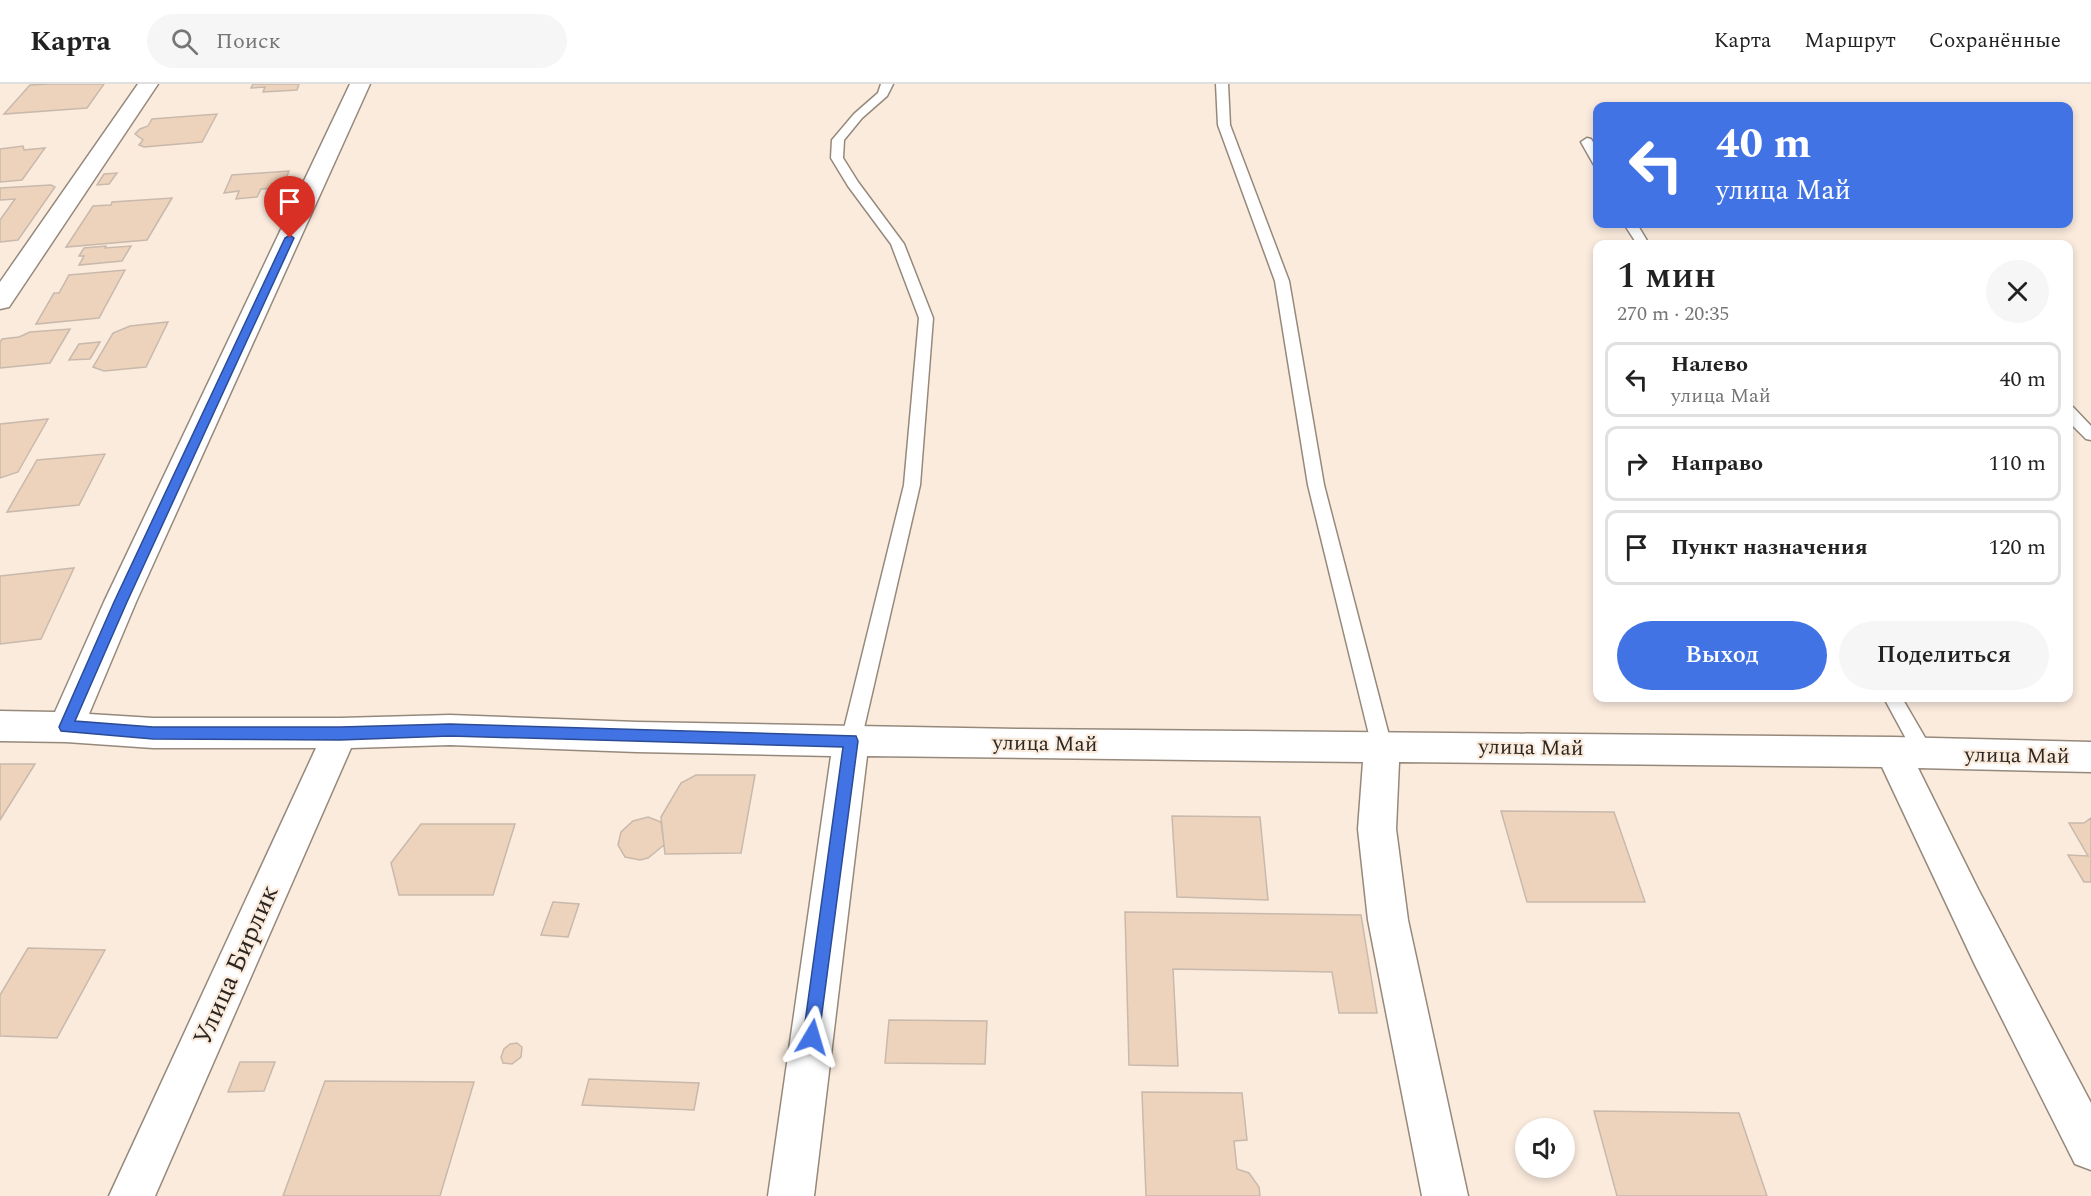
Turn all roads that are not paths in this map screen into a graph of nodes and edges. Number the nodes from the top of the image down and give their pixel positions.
1 (148, 84) edge
2 (360, 84) edge
3 (887, 84) edge
4 (1222, 84) edge
5 (1587, 142) dead end
6 (1593, 153) edge
7 (0, 301) edge
8 (2073, 416) edge
9 (2091, 435) edge
10 (1894, 702) edge
11 (0, 726) edge
12 (66, 727) junction
13 (340, 733) junction
14 (851, 741) junction
15 (1382, 747) junction
16 (1908, 752) junction
17 (2091, 758) edge
18 (2091, 1148) edge
19 (132, 1196) edge
20 (791, 1196) edge
21 (1445, 1196) edge

1 - 7 street
2 - 12 street
3 - 14 lane
4 - 15 lane
5 - 6 lane
8 - 9 lane
10 - 16 lane
11 - 12 street, улица Май
12 - 13 street, улица Май
13 - 14 street, улица Май
13 - 19 street, Улица Бирлик
14 - 15 street, улица Май
14 - 20 street
15 - 16 street, улица Май
15 - 21 street
16 - 17 street, улица Май
16 - 18 street

